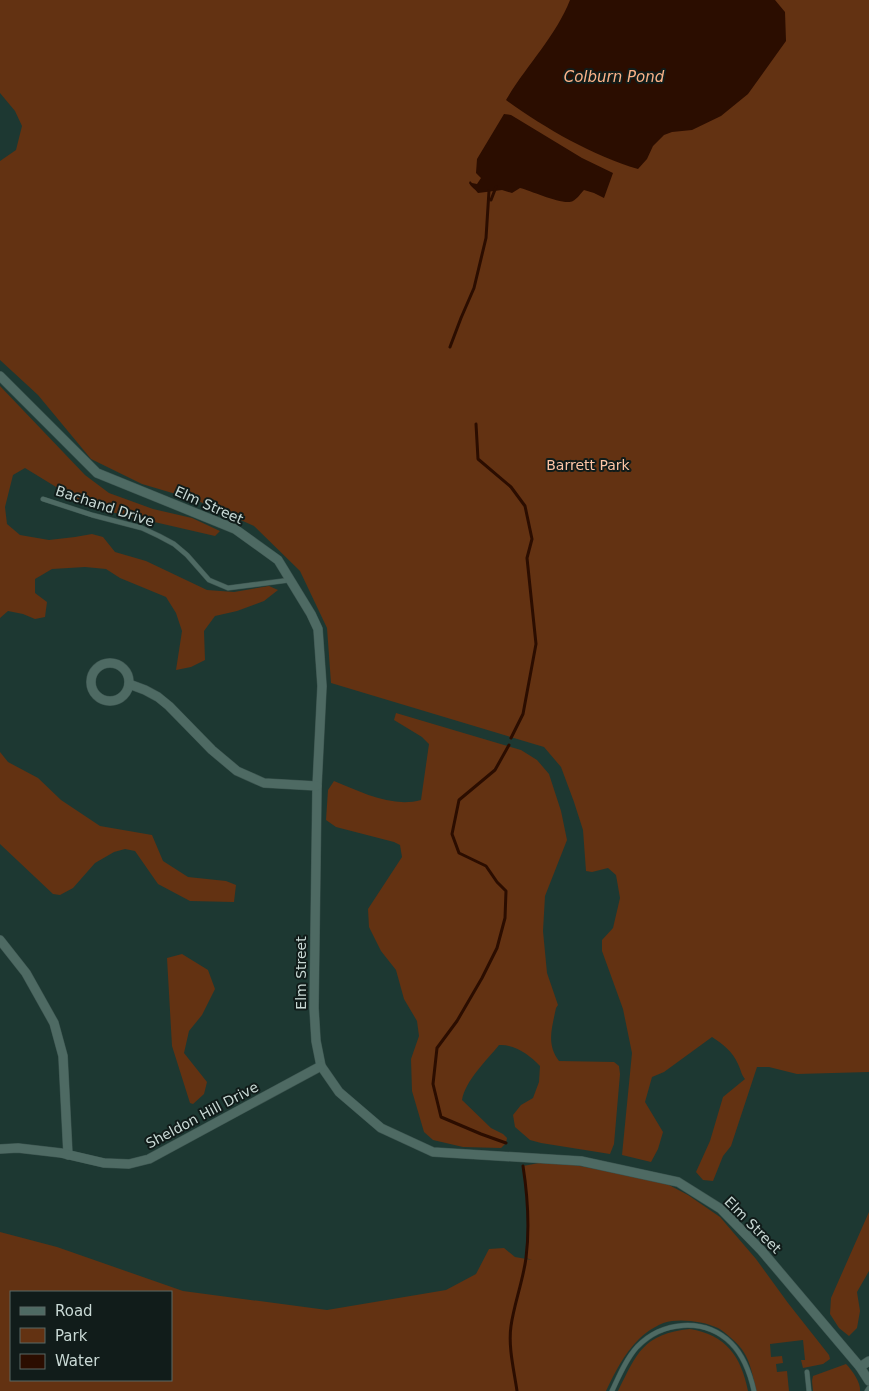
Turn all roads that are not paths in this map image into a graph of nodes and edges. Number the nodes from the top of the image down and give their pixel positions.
1 (0, 376) edge
2 (43, 499) dead end
3 (290, 580) junction
4 (129, 684) junction
5 (317, 786) junction
6 (0, 940) edge
7 (321, 1066) junction
8 (0, 1149) edge
9 (68, 1155) junction
10 (869, 1361) edge
11 (860, 1367) junction
12 (807, 1372) dead end
13 (869, 1381) edge
14 (612, 1391) edge
15 (754, 1391) edge
16 (809, 1391) edge

1 - 3 street, Elm Street
2 - 3 lane, Bachand Drive
3 - 5 street, Elm Street
4 - 4 street
4 - 5 street
5 - 7 street, Elm Street
6 - 9 street
7 - 9 street, Sheldon Hill Drive
7 - 11 street, Elm Street
8 - 9 street, Sheldon Hill Drive
10 - 11 street
11 - 13 street, Elm Street
12 - 16 lane
14 - 15 lane

